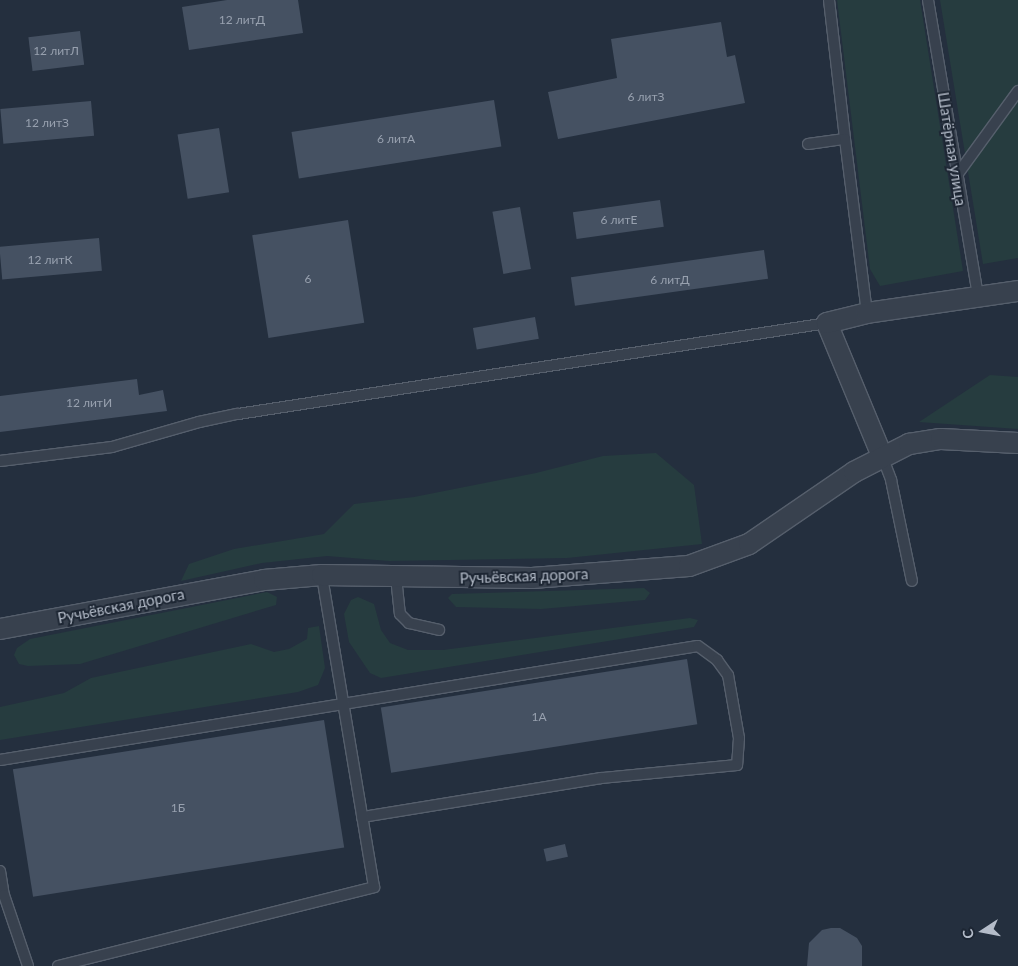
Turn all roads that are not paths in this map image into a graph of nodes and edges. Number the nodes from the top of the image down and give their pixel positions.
1 (830, 0) edge
2 (928, 0) edge
3 (1018, 91) edge
4 (845, 139) junction
5 (808, 144) dead end
6 (956, 175) junction
7 (1018, 291) edge
8 (978, 297) junction
9 (867, 313) junction
10 (827, 323) junction
11 (1018, 443) edge
12 (882, 456) junction
13 (0, 461) edge
14 (322, 575) junction
15 (396, 577) junction
16 (912, 581) dead end
17 (0, 629) edge
18 (439, 630) dead end
19 (343, 703) junction
20 (0, 760) edge
21 (362, 817) junction
22 (0, 872) edge
23 (28, 966) edge
24 (58, 966) edge

1 - 4 lane
2 - 6 lane, Шатёрная улица
3 - 6 lane
4 - 5 lane
4 - 9 lane
6 - 8 lane, Шатёрная улица
7 - 8 street
8 - 9 street
9 - 10 street
10 - 12 street
10 - 13 lane
11 - 12 street, Ручьёвская дорога
12 - 15 street, Ручьёвская дорога
12 - 16 lane
14 - 15 street, Ручьёвская дорога
14 - 17 street, Ручьёвская дорога
14 - 19 lane
15 - 18 lane
19 - 20 lane
19 - 21 lane
19 - 21 lane
21 - 24 lane
22 - 23 lane

